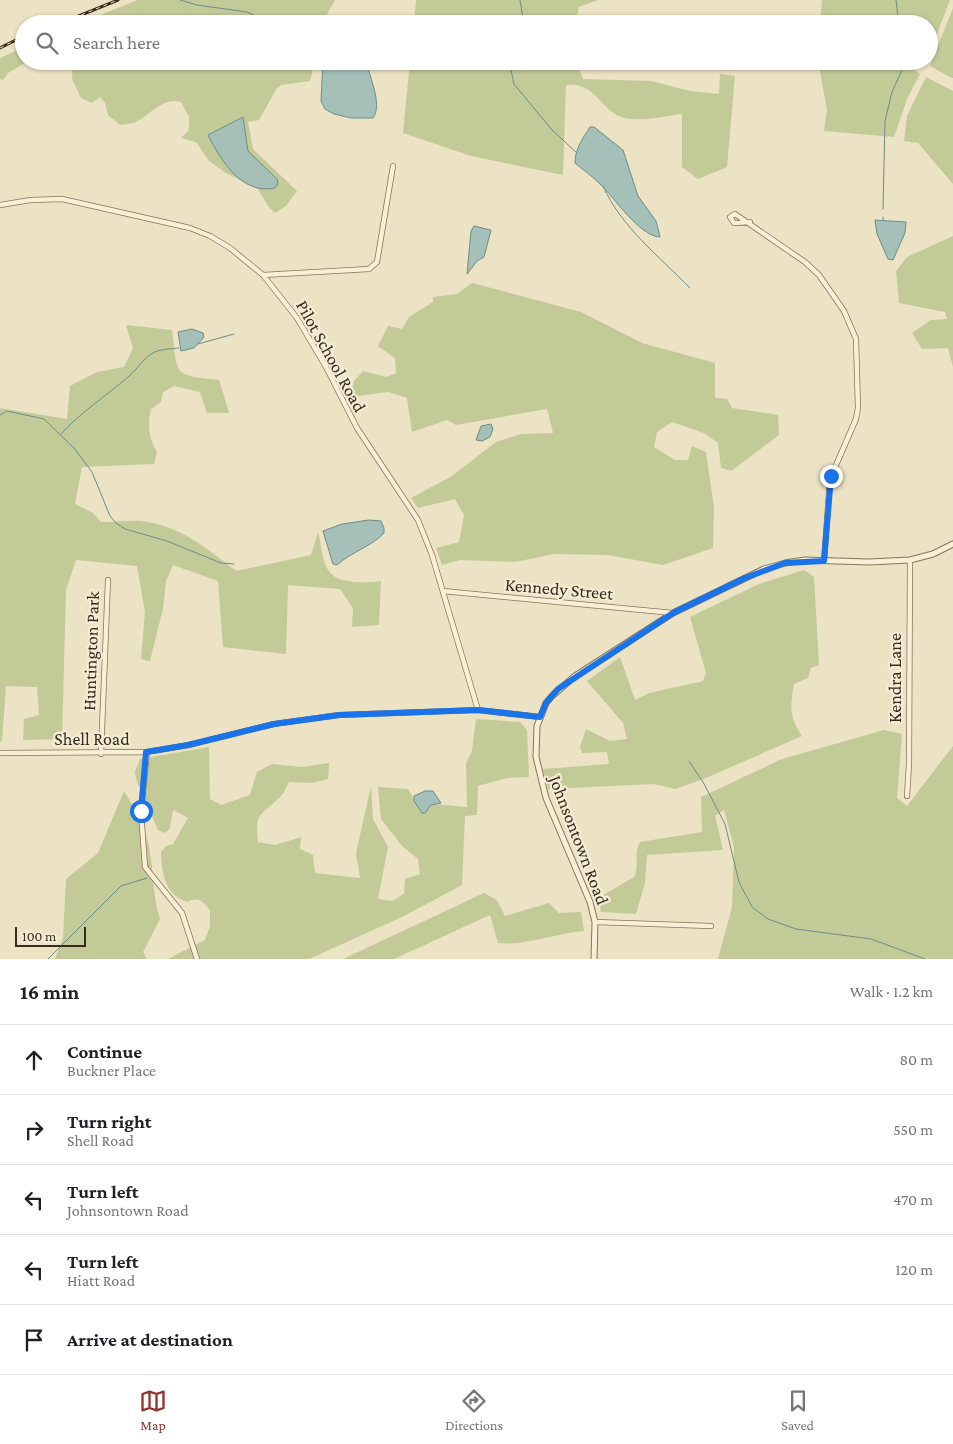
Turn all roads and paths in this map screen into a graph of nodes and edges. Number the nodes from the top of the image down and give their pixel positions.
1 (392, 166) dead end
2 (0, 205) edge
3 (750, 222) dead end
4 (263, 275) junction
5 (953, 544) edge
6 (910, 560) junction
7 (824, 561) junction
8 (108, 580) dead end
9 (443, 592) junction
10 (673, 613) junction
11 (478, 710) junction
12 (540, 717) junction
13 (146, 752) junction
14 (0, 753) edge
15 (101, 754) junction
16 (907, 796) dead end
17 (595, 922) junction
18 (711, 926) dead end
19 (197, 959) edge
20 (594, 959) edge

1 - 4 street
2 - 4 street, Pilot School Road
3 - 7 street
4 - 9 street, Pilot School Road
5 - 6 street, Johnsontown Road
6 - 7 street, Johnsontown Road
6 - 16 street, Kendra Lane
7 - 10 street, Johnsontown Road
8 - 15 street, Huntington Park
9 - 10 street, Kennedy Street
9 - 11 street, Pilot School Road
10 - 12 street, Johnsontown Road
11 - 12 street, Shell Road
11 - 13 street, Shell Road
12 - 17 street, Johnsontown Road
13 - 15 street, Shell Road
13 - 19 street
14 - 15 street, Shell Road
17 - 18 street
17 - 20 street, Johnsontown Road

